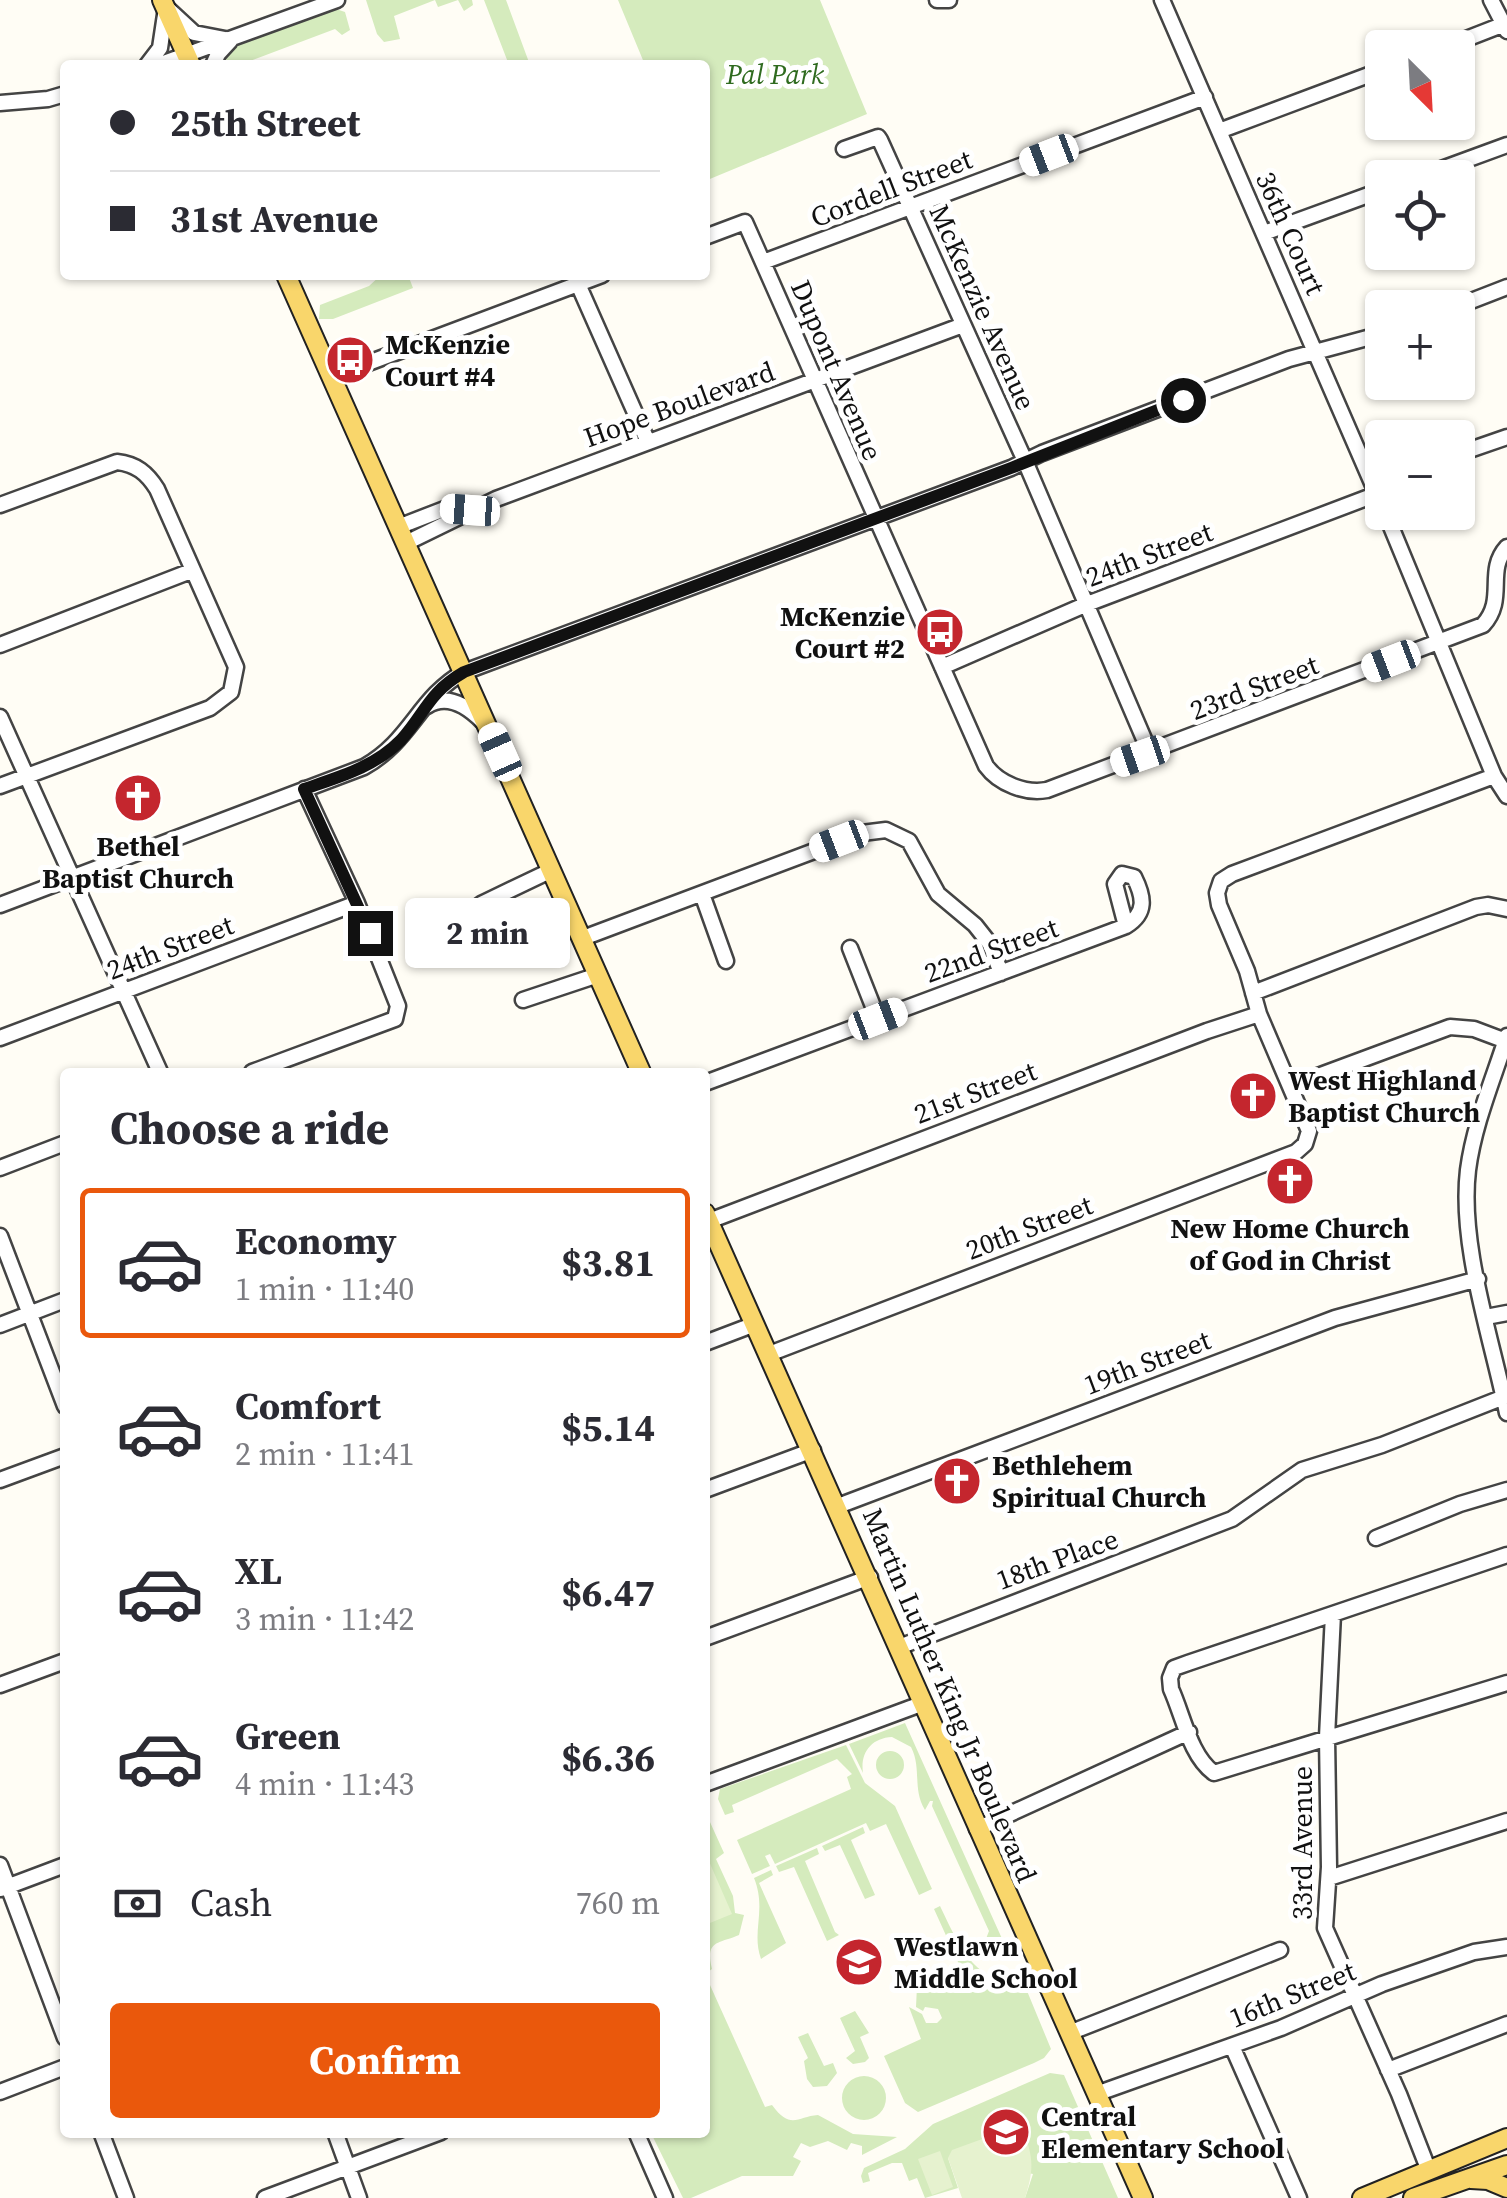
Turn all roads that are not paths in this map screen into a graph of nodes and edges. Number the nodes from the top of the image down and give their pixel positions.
1 (337, 0) edge
2 (936, 0) edge
3 (949, 0) edge
4 (1162, 0) edge
5 (1492, 0) edge
6 (164, 4) edge
7 (1506, 27) edge
8 (1475, 37) edge
9 (231, 40) junction
10 (151, 60) edge
11 (189, 60) edge
12 (215, 60) edge
13 (1365, 76) edge
14 (60, 95) edge
15 (1205, 97) junction
16 (0, 103) edge
17 (1219, 131) junction
18 (1507, 144) edge
19 (844, 149) dead end
20 (1465, 160) edge
21 (1365, 196) edge
22 (911, 207) junction
23 (1264, 233) junction
24 (710, 235) edge
25 (763, 262) junction
26 (288, 280) edge
27 (589, 280) edge
28 (578, 284) junction
29 (1507, 287) edge
30 (1475, 300) edge
31 (962, 325) junction
32 (1365, 339) edge
33 (1316, 354) junction
34 (331, 377) junction
35 (814, 380) junction
36 (1507, 437) edge
37 (648, 442) junction
38 (1475, 448) edge
39 (1025, 461) junction
40 (1365, 463) edge
41 (1365, 502) edge
42 (0, 505) edge
43 (874, 517) junction
44 (1394, 530) edge
45 (402, 535) junction
46 (1507, 547) edge
47 (192, 572) junction
48 (1088, 604) junction
49 (1440, 643) junction
50 (0, 644) edge
51 (942, 667) junction
52 (464, 672) junction
53 (422, 709) junction
54 (0, 716) edge
55 (488, 726) junction
56 (1150, 752) junction
57 (1494, 776) junction
58 (26, 777) junction
59 (0, 786) edge
60 (304, 789) junction
61 (1027, 791) joint
62 (1507, 796) edge
63 (552, 870) junction
64 (74, 878) junction
65 (702, 894) junction
66 (357, 902) junction
67 (481, 904) dead end
68 (0, 905) edge
69 (1507, 909) edge
70 (1126, 926) dead end
71 (582, 938) junction
72 (850, 948) dead end
73 (726, 962) dead end
74 (1002, 973) junction
75 (598, 975) junction
76 (124, 991) junction
77 (1253, 993) junction
78 (523, 1000) dead end
79 (1259, 1014) junction
80 (878, 1019) junction
81 (0, 1038) edge
82 (1506, 1039) edge
83 (158, 1068) edge
84 (263, 1068) edge
85 (640, 1068) edge
86 (710, 1082) edge
87 (1290, 1086) junction
88 (60, 1145) edge
89 (0, 1168) edge
90 (710, 1216) edge
91 (710, 1224) edge
92 (0, 1236) edge
93 (1478, 1279) junction
94 (60, 1302) edge
95 (1507, 1313) edge
96 (29, 1314) junction
97 (1486, 1317) junction
98 (755, 1324) junction
99 (0, 1325) edge
100 (710, 1341) edge
101 (769, 1354) junction
102 (60, 1393) edge
103 (1504, 1397) junction
104 (1507, 1413) edge
105 (813, 1450) junction
106 (60, 1458) edge
107 (0, 1480) edge
108 (710, 1488) edge
109 (1507, 1490) edge
110 (838, 1506) junction
111 (1376, 1538) dead end
112 (1507, 1555) edge
113 (870, 1578) junction
114 (1333, 1614) junction
115 (710, 1636) edge
116 (899, 1646) junction
117 (60, 1663) edge
118 (1507, 1683) edge
119 (0, 1685) edge
120 (921, 1704) junction
121 (1188, 1732) junction
122 (1327, 1737) junction
123 (710, 1782) edge
124 (1507, 1822) edge
125 (977, 1829) junction
126 (0, 1865) edge
127 (60, 1867) edge
128 (1329, 1878) junction
129 (4, 1888) edge
130 (1507, 1948) edge
131 (1280, 1950) dead end
132 (1354, 1995) junction
133 (1507, 2024) edge
134 (60, 2026) edge
135 (1069, 2034) junction
136 (1232, 2046) junction
137 (60, 2069) edge
138 (1388, 2070) junction
139 (0, 2092) edge
140 (1096, 2094) junction
141 (103, 2138) edge
142 (337, 2138) edge
143 (425, 2138) edge
144 (639, 2138) edge
145 (1507, 2138) edge
146 (1507, 2164) edge
147 (347, 2167) junction
148 (1429, 2171) junction
149 (1466, 2178) junction
150 (1507, 2188) edge
151 (126, 2198) edge
152 (264, 2198) edge
153 (359, 2198) edge
154 (665, 2198) edge
155 (1144, 2198) edge
156 (1298, 2198) edge
157 (1362, 2198) edge
158 (1413, 2198) edge

1 - 9 street
2 - 3 street
4 - 15 street, 36th Court
5 - 7 street
6 - 9 street
6 - 10 street
6 - 11 main road
7 - 8 street
9 - 11 street
9 - 12 street
13 - 17 street
14 - 16 street
15 - 17 street, 36th Court
15 - 22 street, Cordell Street
17 - 23 street, 36th Court
18 - 20 street
19 - 22 street, McKenzie Avenue
21 - 23 street
22 - 25 street, Cordell Street
22 - 31 street, McKenzie Avenue
23 - 33 street, 36th Court
24 - 25 street, Dupont Avenue
25 - 35 street, Dupont Avenue
26 - 34 main road
27 - 28 street
28 - 34 street
28 - 37 street
29 - 30 street
31 - 35 street, Hope Boulevard
31 - 39 street, McKenzie Avenue
32 - 33 street
33 - 39 street
33 - 40 street, 36th Court
34 - 45 main road
35 - 37 street, Hope Boulevard
35 - 43 street, Dupont Avenue
36 - 38 street
37 - 45 street, Hope Boulevard
39 - 43 street
39 - 48 street, McKenzie Avenue
41 - 48 street, 24th Street
42 - 47 street
43 - 51 street, Dupont Avenue
43 - 52 street
44 - 49 street, 36th Court
45 - 52 main road
46 - 49 street, 23rd Street
47 - 50 street
47 - 58 street
48 - 51 street, 24th Street
48 - 56 street, McKenzie Avenue
49 - 56 street, 23rd Street
49 - 57 street, 36th Court
51 - 61 street, Dupont Avenue
52 - 53 street
52 - 55 main road
53 - 55 street
53 - 60 street
54 - 58 street
55 - 63 main road
56 - 61 street, 23rd Street
57 - 62 street, 36th Court
57 - 77 street
58 - 59 street
58 - 64 street
60 - 64 street
60 - 66 street
63 - 67 street
63 - 71 main road
64 - 68 street
64 - 76 street
65 - 71 street
65 - 73 street
65 - 74 street
66 - 76 street, 24th Street
66 - 84 street
69 - 77 street
70 - 74 street, 22nd Street
71 - 75 main road
72 - 80 street
74 - 80 street, 22nd Street
75 - 78 street
75 - 85 main road
76 - 81 street, 24th Street
76 - 83 street
77 - 79 street
79 - 87 street
79 - 90 street, 21st Street
80 - 86 street, 22nd Street
82 - 87 street
82 - 93 street
87 - 101 street, 20th Street
88 - 89 street
91 - 98 main road, Martin Luther King Jr Boulevard
92 - 96 street
93 - 97 street
93 - 110 street, 19th Street
94 - 96 street
95 - 97 street
96 - 99 street
96 - 102 street
97 - 103 street
98 - 100 street
98 - 101 main road, Martin Luther King Jr Boulevard
101 - 105 main road, Martin Luther King Jr Boulevard
103 - 104 street
103 - 116 street, 18th Place
105 - 108 street
105 - 110 main road, Martin Luther King Jr Boulevard
106 - 107 street
109 - 111 street
110 - 113 main road, Martin Luther King Jr Boulevard
112 - 114 street
113 - 115 street
113 - 116 main road, Martin Luther King Jr Boulevard
114 - 121 street
114 - 122 street, 33rd Avenue
116 - 120 main road, Martin Luther King Jr Boulevard
117 - 119 street
118 - 122 street
120 - 123 street
120 - 125 main road, Martin Luther King Jr Boulevard
121 - 122 street
121 - 125 street
122 - 128 street, 33rd Avenue
124 - 128 street
125 - 135 main road, Martin Luther King Jr Boulevard
126 - 129 street
127 - 129 street
128 - 132 street, 33rd Avenue
129 - 134 street
130 - 132 street, 16th Street
131 - 135 street
132 - 136 street, 16th Street
132 - 138 street, 33rd Avenue
133 - 138 street
135 - 140 main road, Martin Luther King Jr Boulevard
136 - 140 street, 16th Street
136 - 156 street
137 - 139 street
138 - 148 street, 33rd Avenue
140 - 155 main road, Martin Luther King Jr Boulevard
141 - 151 street
142 - 147 street
143 - 147 street
144 - 154 street
145 - 148 main road
146 - 149 main road
147 - 152 street
147 - 153 street
148 - 157 main road
149 - 150 main road
149 - 158 main road

